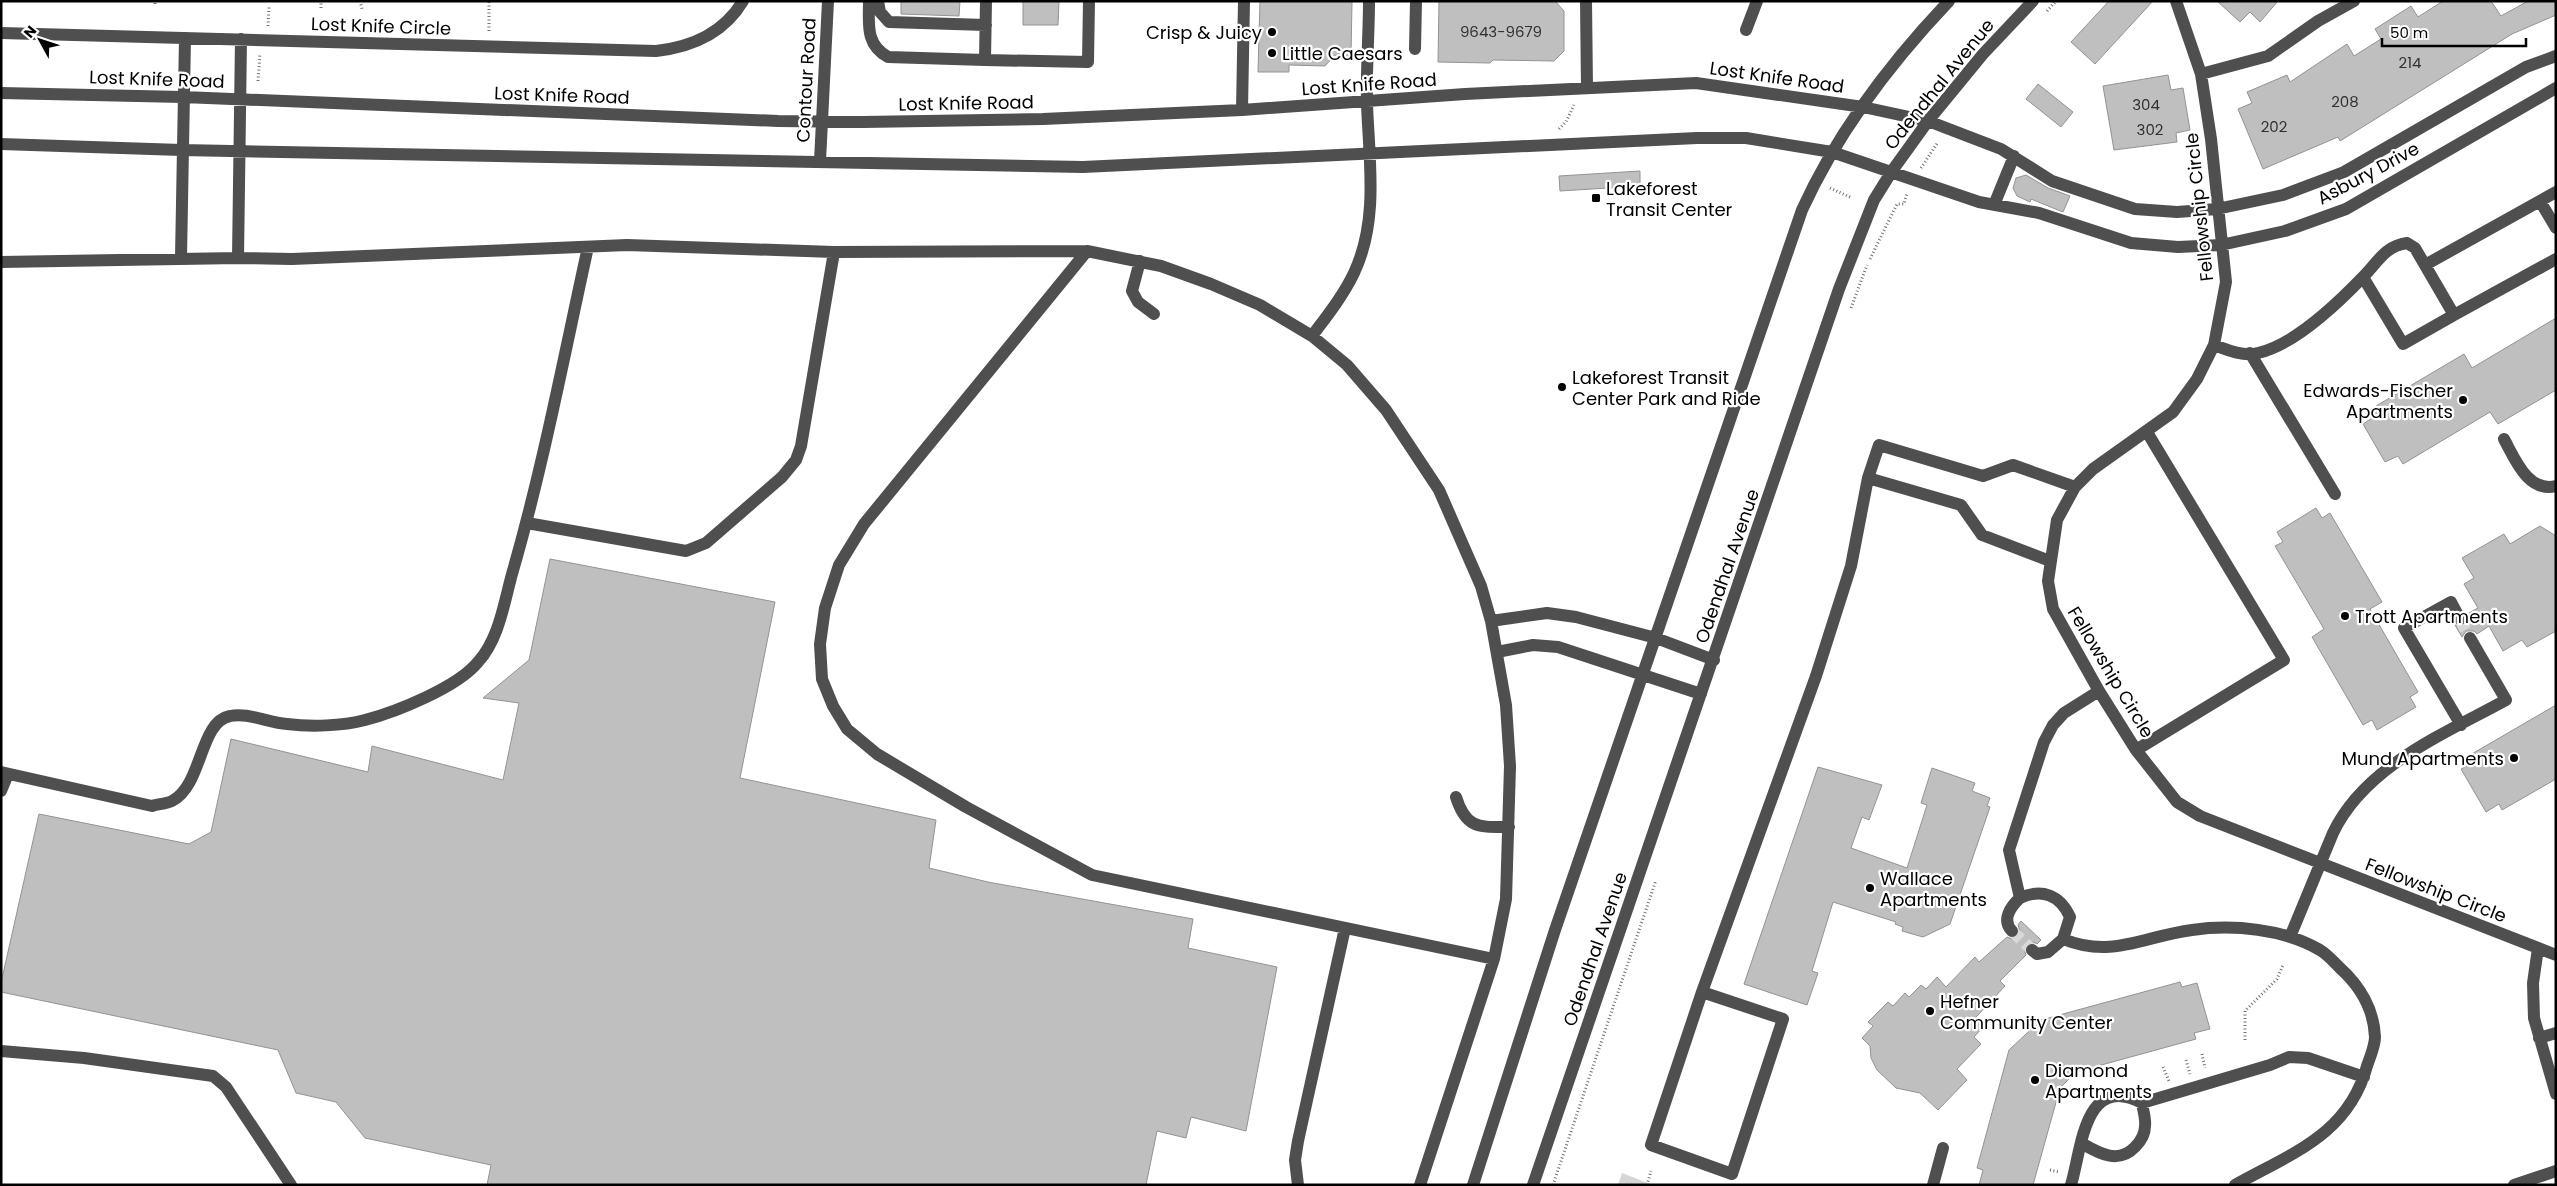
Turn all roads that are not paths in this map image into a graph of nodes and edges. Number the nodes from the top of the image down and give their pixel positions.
1 (743, 1) edge
2 (828, 1) edge
3 (869, 1) edge
4 (878, 1) edge
5 (986, 1) edge
6 (1089, 1) edge
7 (1244, 1) edge
8 (1416, 1) edge
9 (1586, 1) edge
10 (1757, 1) edge
11 (1949, 1) edge
12 (2022, 1) edge
13 (2033, 1) edge
14 (2176, 1) edge
15 (2336, 1) edge
16 (2354, 1) edge
17 (1371, 3) edge
18 (2318, 22) junction
19 (986, 25) junction
20 (1746, 30) dead end
21 (1, 33) edge
22 (184, 38) junction
23 (242, 39) junction
24 (1415, 49) dead end
25 (1983, 54) junction
26 (2556, 56) edge
27 (985, 60) junction
28 (2201, 74) junction
29 (1587, 88) junction
30 (2556, 88) edge
31 (1, 93) edge
32 (183, 97) junction
33 (240, 99) junction
34 (1367, 101) junction
35 (1863, 107) junction
36 (1242, 110) junction
37 (1928, 121) junction
38 (822, 122) junction
39 (1, 144) edge
40 (181, 150) junction
41 (239, 150) junction
42 (1832, 152) junction
43 (1369, 155) junction
44 (2014, 156) junction
45 (820, 161) junction
46 (1892, 171) junction
47 (2556, 192) edge
48 (2540, 201) junction
49 (1994, 205) junction
50 (2218, 209) junction
51 (2556, 228) edge
52 (2221, 245) junction
53 (588, 247) junction
54 (1088, 251) junction
55 (834, 252) junction
56 (181, 258) junction
57 (238, 258) junction
58 (2556, 259) edge
59 (1140, 261) junction
60 (1, 262) edge
61 (2426, 265) junction
62 (2363, 277) junction
63 (1154, 314) dead end
64 (2454, 315) junction
65 (1312, 336) junction
66 (2214, 345) junction
67 (2250, 354) junction
68 (2148, 432) junction
69 (2504, 439) dead end
70 (1868, 478) junction
71 (2556, 486) edge
72 (2075, 487) junction
73 (2335, 494) dead end
74 (526, 523) junction
75 (2050, 561) junction
76 (2460, 618) tunnel mouth
77 (1491, 621) junction
78 (1656, 638) junction
79 (2470, 638) tunnel mouth
80 (1497, 652) junction
81 (1714, 660) junction
82 (1644, 674) junction
83 (2099, 691) junction
84 (1701, 694) junction
85 (2461, 725) junction
86 (2136, 750) junction
87 (4, 773) edge
88 (1, 791) edge
89 (1456, 797) dead end
90 (1509, 827) junction
91 (2319, 863) junction
92 (2020, 898) junction
93 (1344, 928) junction
94 (2012, 931) dead end
95 (2290, 937) junction
96 (2063, 940) junction
97 (2538, 948) junction
98 (2032, 950) dead end
99 (2556, 954) edge
100 (1494, 959) junction
101 (1702, 992) junction
102 (2556, 1033) edge
103 (2540, 1038) junction
104 (1, 1051) edge
105 (2364, 1077) junction
106 (2556, 1094) edge
107 (2142, 1103) junction
108 (2083, 1144) junction
109 (1943, 1148) dead end
110 (2556, 1172) edge
111 (291, 1185) edge
112 (1298, 1185) edge
113 (1420, 1185) edge
114 (1473, 1185) edge
115 (1533, 1185) edge
116 (1933, 1185) edge
117 (2071, 1185) edge
118 (2234, 1185) edge
119 (2514, 1185) edge

1 - 23 street, Lost Knife Circle
2 - 38 street, Contour Road
3 - 27 street
4 - 19 street
5 - 19 street
6 - 27 street
7 - 36 street
8 - 24 street
9 - 29 street
10 - 20 street
11 - 35 street
12 - 25 street
13 - 25 street, Odendhal Avenue
14 - 28 street, Fellowship Circle
15 - 18 street
16 - 18 street
17 - 34 street
18 - 28 street
19 - 27 street
21 - 22 street, Lost Knife Circle
22 - 23 street, Lost Knife Circle
22 - 32 street
23 - 33 street
25 - 37 street, Odendhal Avenue
26 - 50 street, Asbury Drive
28 - 50 street, Fellowship Circle
29 - 34 street, Lost Knife Road
29 - 35 street, Lost Knife Road
30 - 52 street, Asbury Drive
31 - 32 street, Lost Knife Road
32 - 33 street, Lost Knife Road
32 - 40 street
33 - 38 street, Lost Knife Road
33 - 41 street
34 - 36 street, Lost Knife Road
34 - 43 street
35 - 37 street, Lost Knife Road
35 - 42 street
36 - 38 street, Lost Knife Road
37 - 44 street, Asbury Drive
37 - 46 street, Odendhal Avenue
38 - 45 street, Contour Road
39 - 40 street
40 - 41 street
40 - 56 street
41 - 45 street
41 - 57 street
42 - 43 street
42 - 46 street
42 - 78 street
43 - 45 street
43 - 65 street
44 - 49 street
44 - 50 street, Asbury Drive
46 - 49 street, Asbury Drive
46 - 81 street, Odendhal Avenue
47 - 48 street
48 - 51 street
48 - 61 street
49 - 52 street, Asbury Drive
50 - 52 street, Fellowship Circle
52 - 66 street, Fellowship Circle
53 - 55 street
53 - 57 street
53 - 74 street
54 - 55 street
54 - 59 street
54 - 93 street
55 - 74 street
56 - 57 street
56 - 60 street
58 - 64 street
59 - 63 street
59 - 65 street
61 - 62 street
61 - 64 street
62 - 64 street
62 - 67 street
65 - 77 street
66 - 67 street
66 - 68 street, Fellowship Circle
67 - 73 street
68 - 72 street, Fellowship Circle
68 - 86 street
69 - 71 street
70 - 72 street
70 - 75 street
70 - 101 street
72 - 75 street, Fellowship Circle
74 - 87 street
75 - 83 street, Fellowship Circle
76 - 85 street
77 - 78 street
77 - 80 street
78 - 81 street
78 - 82 street
79 - 85 street
80 - 82 street
80 - 90 street
81 - 84 street, Odendhal Avenue
82 - 84 street
82 - 114 street
83 - 86 street, Fellowship Circle
83 - 92 street
84 - 115 street, Odendhal Avenue
85 - 91 street
86 - 91 street, Fellowship Circle
87 - 88 street
89 - 90 street
90 - 100 street
91 - 95 street
91 - 97 street, Fellowship Circle
92 - 94 street
92 - 96 street
93 - 100 street
93 - 112 street
95 - 96 street
95 - 105 street
96 - 98 street
97 - 99 street, Fellowship Circle
97 - 103 street
100 - 113 street
101 - 101 street
102 - 103 street
103 - 106 street
104 - 111 street
105 - 107 street
105 - 118 street
107 - 108 street
107 - 108 street
108 - 117 street
109 - 116 street
110 - 119 street

